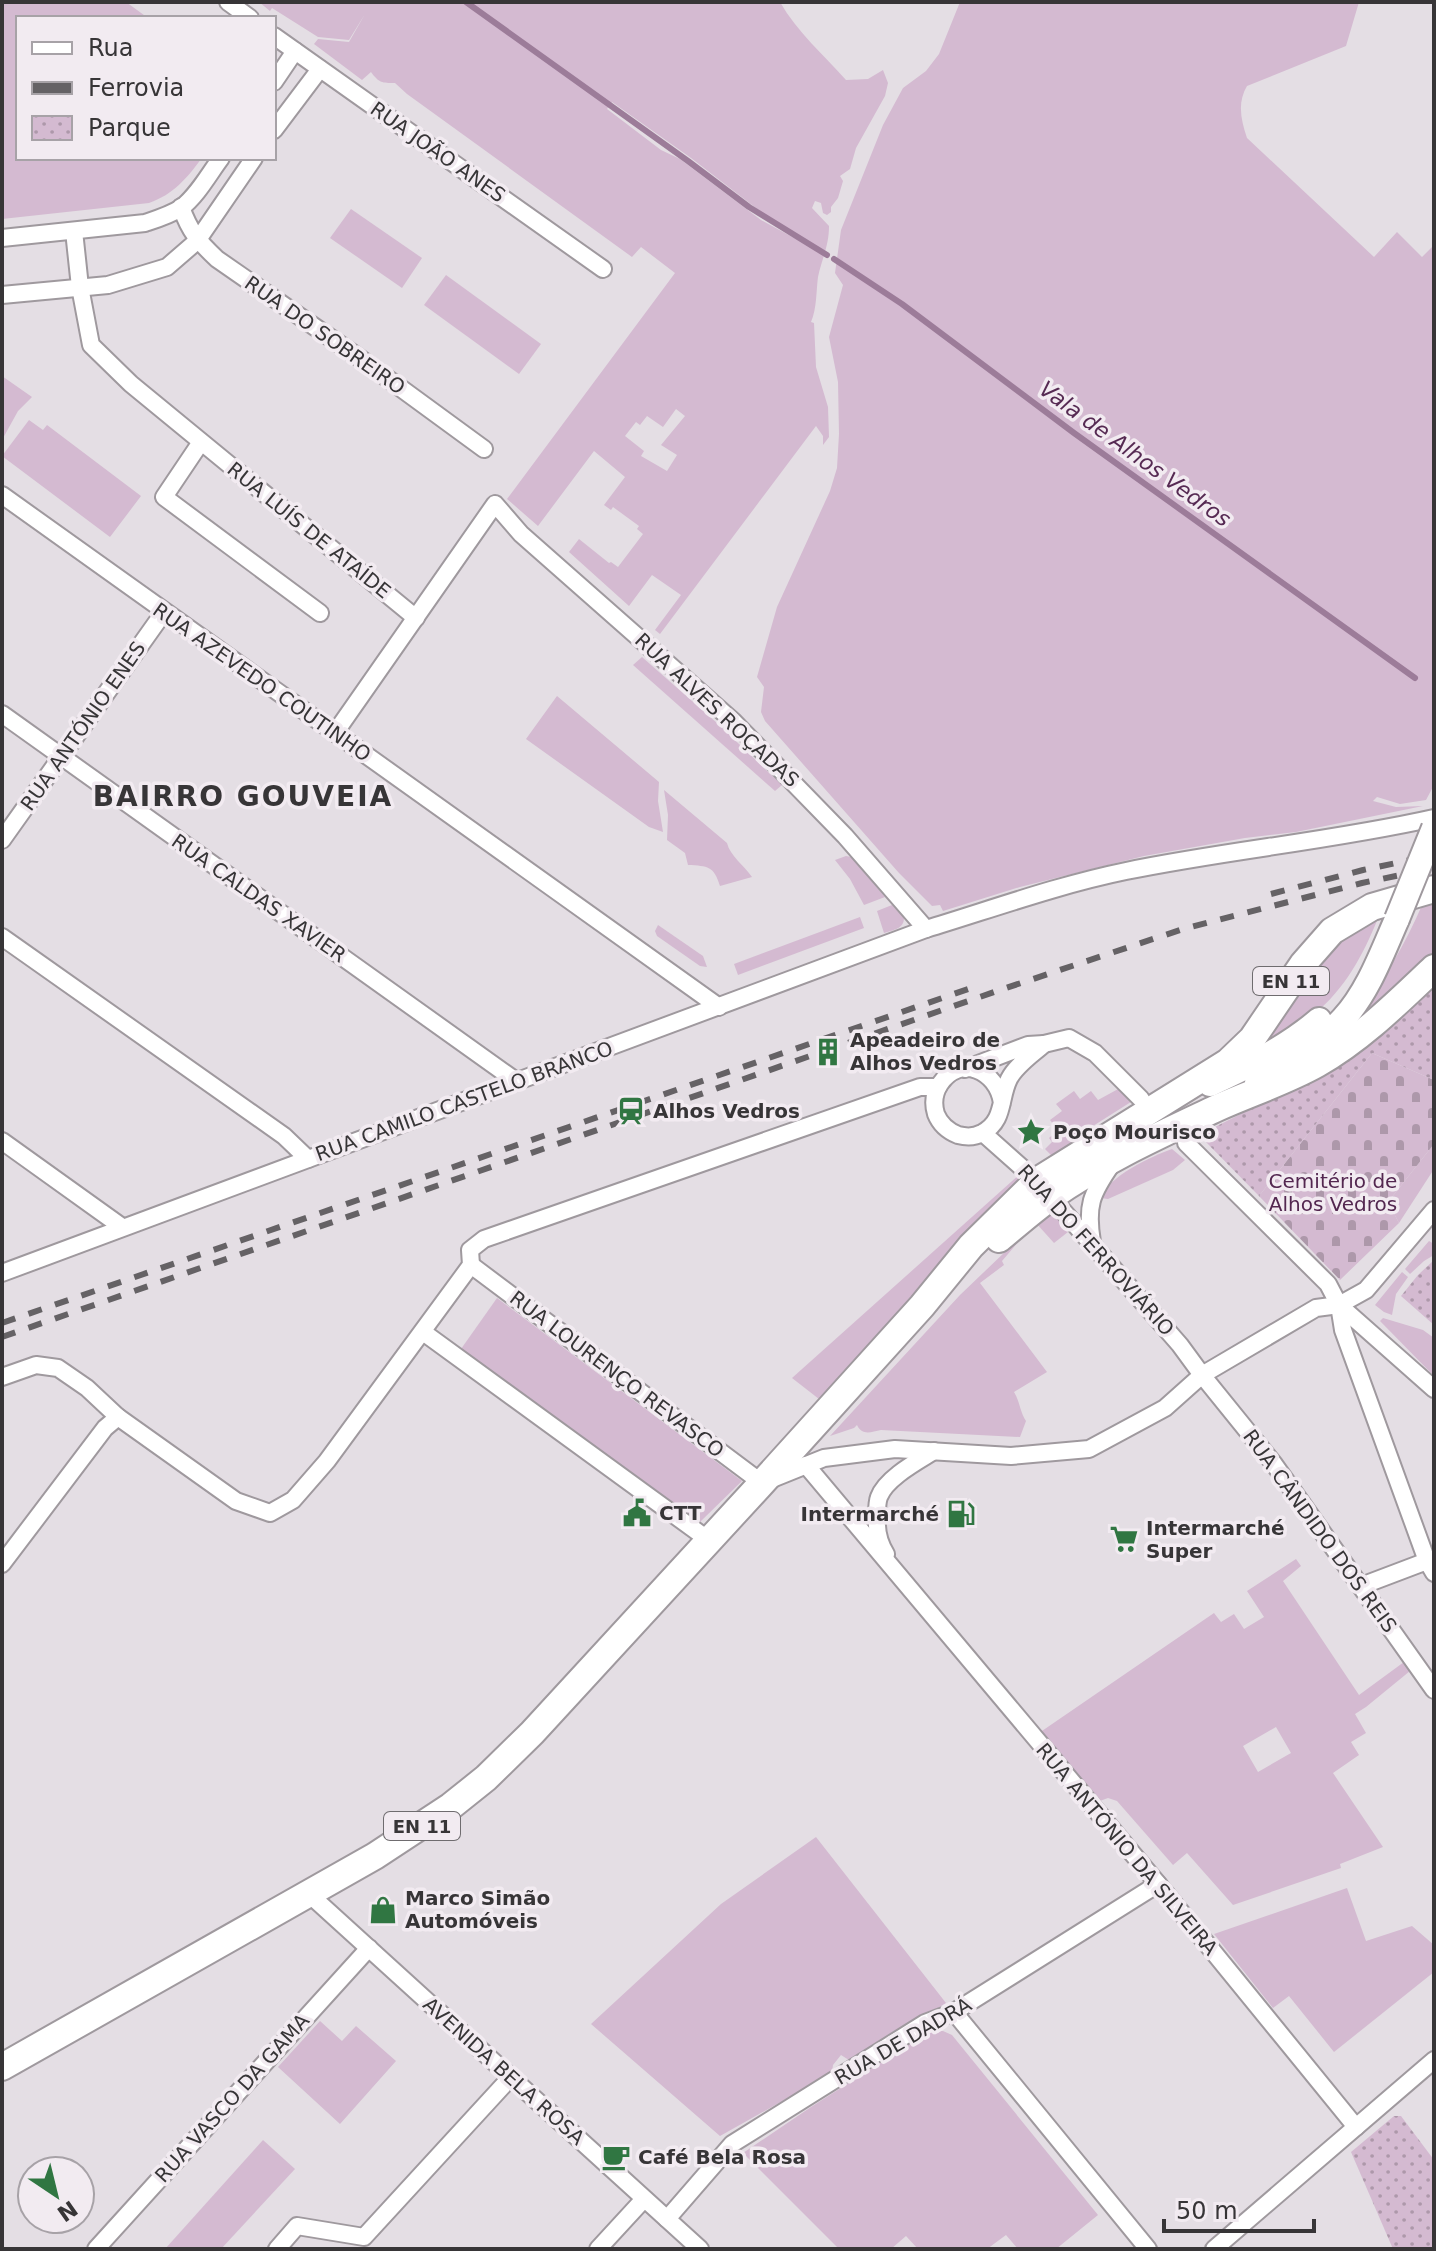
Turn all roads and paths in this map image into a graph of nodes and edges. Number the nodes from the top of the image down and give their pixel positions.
1 (228, 2) edge
2 (247, 16) edge
3 (276, 37) edge
4 (295, 51) junction
5 (320, 69) junction
6 (276, 79) edge
7 (276, 127) edge
8 (220, 160) edge
9 (253, 160) edge
10 (181, 207) junction
11 (74, 231) junction
12 (2, 238) edge
13 (197, 241) junction
14 (603, 269) dead end
15 (80, 287) junction
16 (2, 295) edge
17 (201, 442) junction
18 (484, 449) dead end
19 (2, 495) edge
20 (164, 612) junction
21 (320, 613) dead end
22 (416, 618) junction
23 (2, 714) edge
24 (335, 733) junction
25 (61, 757) junction
26 (1434, 818) edge
27 (1434, 828) edge
28 (2, 840) edge
29 (1434, 889) edge
30 (926, 929) junction
31 (2, 937) edge
32 (1381, 955) junction
33 (1434, 968) edge
34 (719, 1007) junction
35 (1044, 1044) junction
36 (965, 1069) junction
37 (516, 1081) junction
38 (938, 1087) junction
39 (1154, 1099) junction
40 (1002, 1103) junction
41 (1220, 1107) junction
42 (983, 1133) junction
43 (2, 1141) edge
44 (1186, 1143) dead end
45 (1117, 1156) junction
46 (308, 1159) junction
47 (1044, 1189) junction
48 (1434, 1210) edge
49 (122, 1227) junction
50 (1428, 1230) edge
51 (1092, 1244) junction
52 (471, 1265) junction
53 (2, 1273) edge
54 (1339, 1305) junction
55 (423, 1332) junction
56 (1202, 1375) junction
57 (2, 1377) edge
58 (1434, 1389) edge
59 (118, 1417) junction
60 (934, 1451) junction
61 (806, 1465) junction
62 (762, 1483) junction
63 (710, 1541) junction
64 (2, 1564) edge
65 (1431, 1567) edge
66 (896, 1573) junction
67 (1361, 1586) junction
68 (1434, 1690) edge
69 (1158, 1884) junction
70 (308, 1893) junction
71 (369, 1948) junction
72 (954, 2012) junction
73 (6, 2060) edge
74 (1434, 2060) edge
75 (511, 2077) junction
76 (1356, 2127) junction
77 (644, 2199) junction
78 (667, 2219) junction
79 (96, 2249) edge
80 (277, 2249) edge
81 (598, 2249) edge
82 (700, 2249) edge
83 (1148, 2249) edge
84 (1214, 2249) edge

1 - 2 street
3 - 4 street, RUA JOÃO ANES
4 - 5 street, RUA JOÃO ANES
4 - 6 street
5 - 7 street
5 - 14 street, RUA JOÃO ANES
8 - 10 street
9 - 13 street
10 - 11 street
10 - 13 street, RUA DO SOBREIRO
11 - 12 street
11 - 15 street, RUA LUÍS DE ATAÍDE
13 - 15 street
13 - 18 street, RUA DO SOBREIRO
15 - 16 street
15 - 17 street, RUA LUÍS DE ATAÍDE
17 - 21 street
17 - 22 street, RUA LUÍS DE ATAÍDE
19 - 20 street, RUA AZEVEDO COUTINHO
20 - 24 street, RUA AZEVEDO COUTINHO
20 - 25 street, RUA ANTÓNIO ENES
22 - 24 street
22 - 30 street, RUA ALVES ROÇADAS
23 - 25 street, RUA CALDAS XAVIER
24 - 34 street, RUA AZEVEDO COUTINHO
25 - 28 street, RUA ANTÓNIO ENES
25 - 37 street, RUA CALDAS XAVIER
26 - 30 street, RUA CAMILO CASTELO BRANCO
27 - 32 main road, bridge
29 - 39 main road, EN 11
30 - 34 street, RUA CAMILO CASTELO BRANCO
31 - 46 street
32 - 39 main road
32 - 41 main road
33 - 41 main road, EN 11
34 - 37 street, RUA CAMILO CASTELO BRANCO
35 - 36 street
35 - 39 street
35 - 40 street
36 - 38 street
36 - 40 street
37 - 46 street, RUA CAMILO CASTELO BRANCO
38 - 42 street
38 - 52 street
39 - 47 main road, EN 11
40 - 42 street
41 - 45 main road, EN 11
42 - 47 street, RUA DO FERROVIÁRIO
43 - 49 street
44 - 54 street
45 - 47 main road, EN 11
45 - 51 street
46 - 49 street, RUA CAMILO CASTELO BRANCO
47 - 51 street, RUA DO FERROVIÁRIO
47 - 62 main road, EN 11
48 - 50 street
49 - 53 street, RUA CAMILO CASTELO BRANCO
50 - 54 street
51 - 56 street, RUA DO FERROVIÁRIO
52 - 55 street
52 - 62 street, RUA LOURENÇO REVASCO
54 - 56 street
54 - 58 street
54 - 65 street
55 - 59 street
55 - 63 street
56 - 60 street
56 - 67 street, RUA CÂNDIDO DOS REIS
57 - 59 street
59 - 64 street
60 - 61 street
60 - 66 street, RUA ANTÓNIO DA SILVEIRA
61 - 62 street
61 - 66 street, RUA ANTÓNIO DA SILVEIRA
62 - 63 main road, EN 11
63 - 70 main road, EN 11
65 - 67 street
66 - 69 street, RUA ANTÓNIO DA SILVEIRA
67 - 68 street, RUA CÂNDIDO DOS REIS
69 - 72 street, RUA DE DADRÁ
69 - 76 street, RUA ANTÓNIO DA SILVEIRA
70 - 71 street, AVENIDA BELA ROSA
70 - 73 main road, EN 11
71 - 75 street, AVENIDA BELA ROSA
71 - 79 street, RUA VASCO DA GAMA
72 - 78 street, RUA DE DADRÁ
72 - 83 street
74 - 76 street
75 - 77 street, AVENIDA BELA ROSA
75 - 80 street
76 - 84 street
77 - 78 street, AVENIDA BELA ROSA
77 - 81 street
78 - 82 street, AVENIDA BELA ROSA

